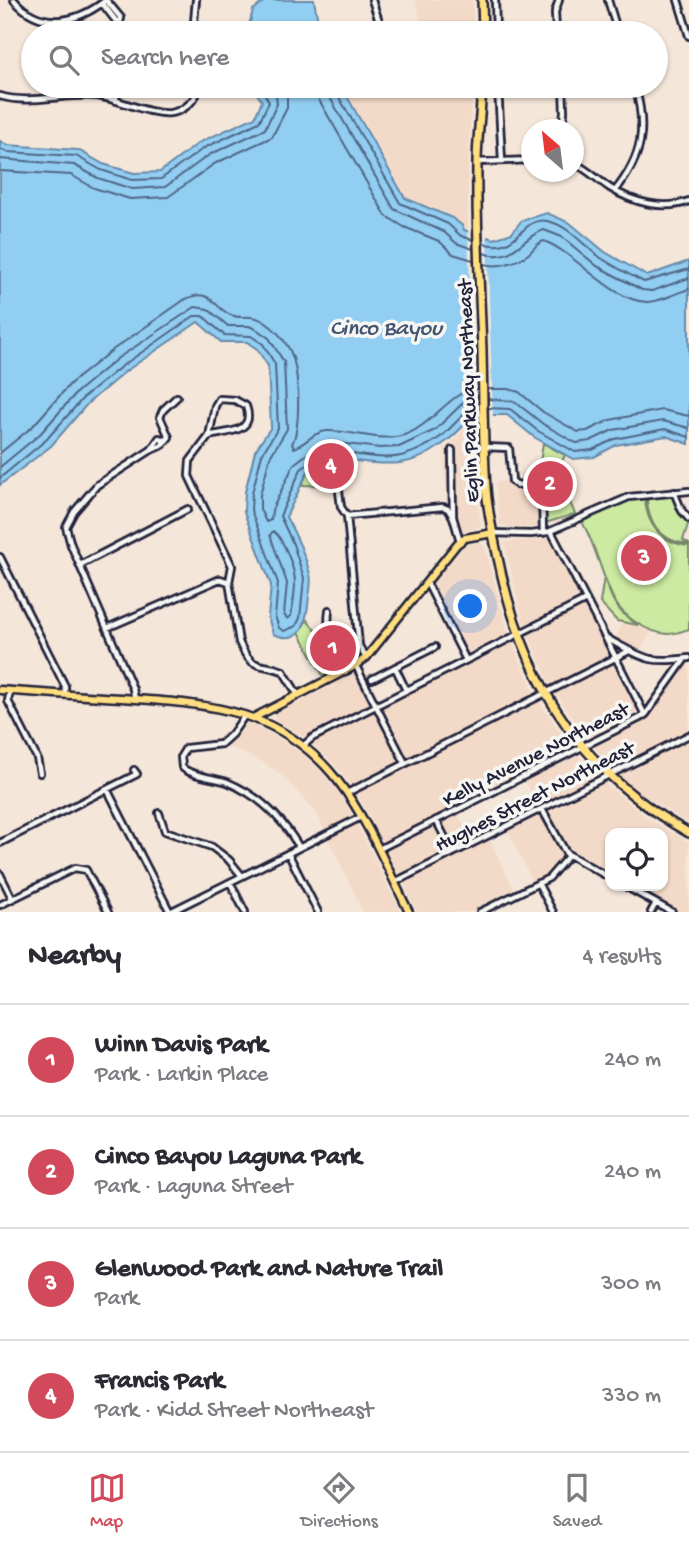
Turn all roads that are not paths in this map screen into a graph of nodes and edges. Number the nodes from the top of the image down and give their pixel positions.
1 (13, 0) edge
2 (196, 0) edge
3 (372, 0) edge
4 (482, 0) edge
5 (495, 0) edge
6 (559, 0) edge
7 (608, 0) edge
8 (678, 0) edge
9 (105, 1) edge
10 (194, 21) edge
11 (379, 21) edge
12 (483, 21) edge
13 (496, 21) edge
14 (555, 21) edge
15 (614, 21) edge
16 (689, 36) edge
17 (0, 96) edge
18 (21, 98) edge
19 (100, 98) edge
20 (194, 98) edge
21 (481, 98) edge
22 (498, 98) edge
23 (563, 98) edge
24 (638, 98) edge
25 (116, 100) joint
26 (563, 119) edge
27 (521, 160) edge
28 (502, 161) junction
29 (477, 162) junction
30 (584, 170) edge
31 (615, 191) junction
32 (689, 201) edge
33 (177, 397) dead end
34 (209, 436) junction
35 (485, 447) junction
36 (452, 450) dead end
37 (337, 475) dead end
38 (689, 491) edge
39 (674, 492) junction
40 (188, 509) dead end
41 (347, 516) junction
42 (453, 517) junction
43 (689, 519) edge
44 (551, 531) junction
45 (493, 533) junction
46 (543, 533) junction
47 (460, 541) junction
48 (0, 557) edge
49 (80, 565) junction
50 (229, 582) junction
51 (426, 582) junction
52 (586, 600) junction
53 (329, 610) dead end
54 (107, 628) junction
55 (518, 634) junction
56 (355, 639) junction
57 (606, 639) junction
58 (435, 647) dead end
59 (629, 651) junction
60 (366, 658) junction
61 (616, 658) junction
62 (687, 658) edge
63 (467, 660) junction
64 (356, 666) junction
65 (395, 667) junction
66 (372, 679) dead end
67 (0, 690) edge
68 (406, 690) junction
69 (10, 691) junction
70 (544, 692) junction
71 (65, 695) junction
72 (298, 695) junction
73 (135, 699) junction
74 (376, 705) junction
75 (245, 715) junction
76 (645, 715) junction
77 (253, 718) junction
78 (689, 735) edge
79 (303, 746) junction
80 (582, 747) junction
81 (405, 763) junction
82 (134, 770) dead end
83 (40, 773) dead end
84 (609, 775) junction
85 (107, 789) junction
86 (347, 793) junction
87 (542, 809) junction
88 (159, 813) dead end
89 (361, 817) junction
90 (436, 820) junction
91 (689, 833) edge
92 (0, 843) edge
93 (299, 847) junction
94 (378, 850) junction
95 (288, 853) junction
96 (453, 853) junction
97 (569, 855) junction
98 (0, 874) edge
99 (605, 875) edge
100 (242, 876) junction
101 (230, 882) junction
102 (394, 883) junction
103 (538, 883) junction
104 (634, 891) edge
105 (12, 898) junction
106 (656, 903) junction
107 (0, 905) edge
108 (108, 912) edge
109 (170, 912) edge
110 (245, 912) edge
111 (318, 912) edge
112 (409, 912) edge
113 (481, 912) edge
114 (553, 912) edge
115 (650, 912) edge
116 (672, 912) edge

1 - 9 street
2 - 10 street
3 - 11 street
4 - 12 highway
5 - 13 street
6 - 14 street
7 - 15 street
8 - 16 street
17 - 18 street
19 - 25 street
20 - 25 street
21 - 29 highway, Eglin Parkway Northeast
22 - 28 street
23 - 26 street
24 - 31 street
27 - 28 street
28 - 29 street
29 - 35 highway, Eglin Parkway Northeast
30 - 31 street
31 - 32 street
33 - 49 street
34 - 34 street
34 - 50 street
35 - 45 highway, Eglin Parkway Northeast
35 - 46 street
36 - 42 street
37 - 41 street
38 - 39 street
39 - 43 street
39 - 44 street
40 - 49 street
41 - 42 street
41 - 56 street
42 - 47 street
44 - 46 street
44 - 52 street
45 - 46 street
45 - 47 main road
45 - 55 highway, Eglin Parkway Northeast
47 - 51 main road
48 - 71 street
49 - 54 street
50 - 54 street
50 - 72 street
51 - 60 main road
51 - 63 street
52 - 55 street
52 - 57 street
53 - 56 street
54 - 73 street
55 - 63 street
55 - 70 highway, Eglin Parkway Northeast
56 - 60 street
57 - 59 street
57 - 61 street
58 - 65 street
59 - 61 street
59 - 62 street
60 - 64 main road
61 - 70 street
61 - 76 street
62 - 76 street, Kelly Avenue Northeast
63 - 68 street
64 - 72 main road
64 - 74 street
65 - 66 street
65 - 68 street
67 - 69 main road
68 - 74 street
69 - 71 main road
69 - 83 street
70 - 80 highway, Eglin Parkway Northeast
70 - 81 street
71 - 73 main road
72 - 77 main road
73 - 75 main road
74 - 79 street
74 - 81 street
75 - 77 main road
75 - 93 street
76 - 80 street, Kelly Avenue Northeast
77 - 79 main road
78 - 84 street, Hughes Street Northeast
79 - 86 main road
80 - 84 highway, Eglin Parkway Northeast
80 - 90 street, Kelly Avenue Northeast
81 - 86 street
82 - 85 street
84 - 87 street, Hughes Street Northeast
84 - 91 highway, Eglin Parkway Northeast
85 - 92 street
85 - 109 street
86 - 89 main road
87 - 96 street, Hughes Street Northeast
87 - 97 street
88 - 100 street
89 - 93 street
89 - 94 main road
90 - 94 street, Kelly Avenue Northeast
90 - 96 street
93 - 95 street
94 - 102 main road
95 - 100 street
95 - 111 street
96 - 102 street, Hughes Street Northeast
97 - 99 street
97 - 103 street
98 - 105 street
100 - 101 street
101 - 109 street
101 - 110 street
102 - 112 main road
103 - 113 street
103 - 114 street
104 - 106 street
105 - 107 street
105 - 108 street
106 - 115 street
106 - 116 street

